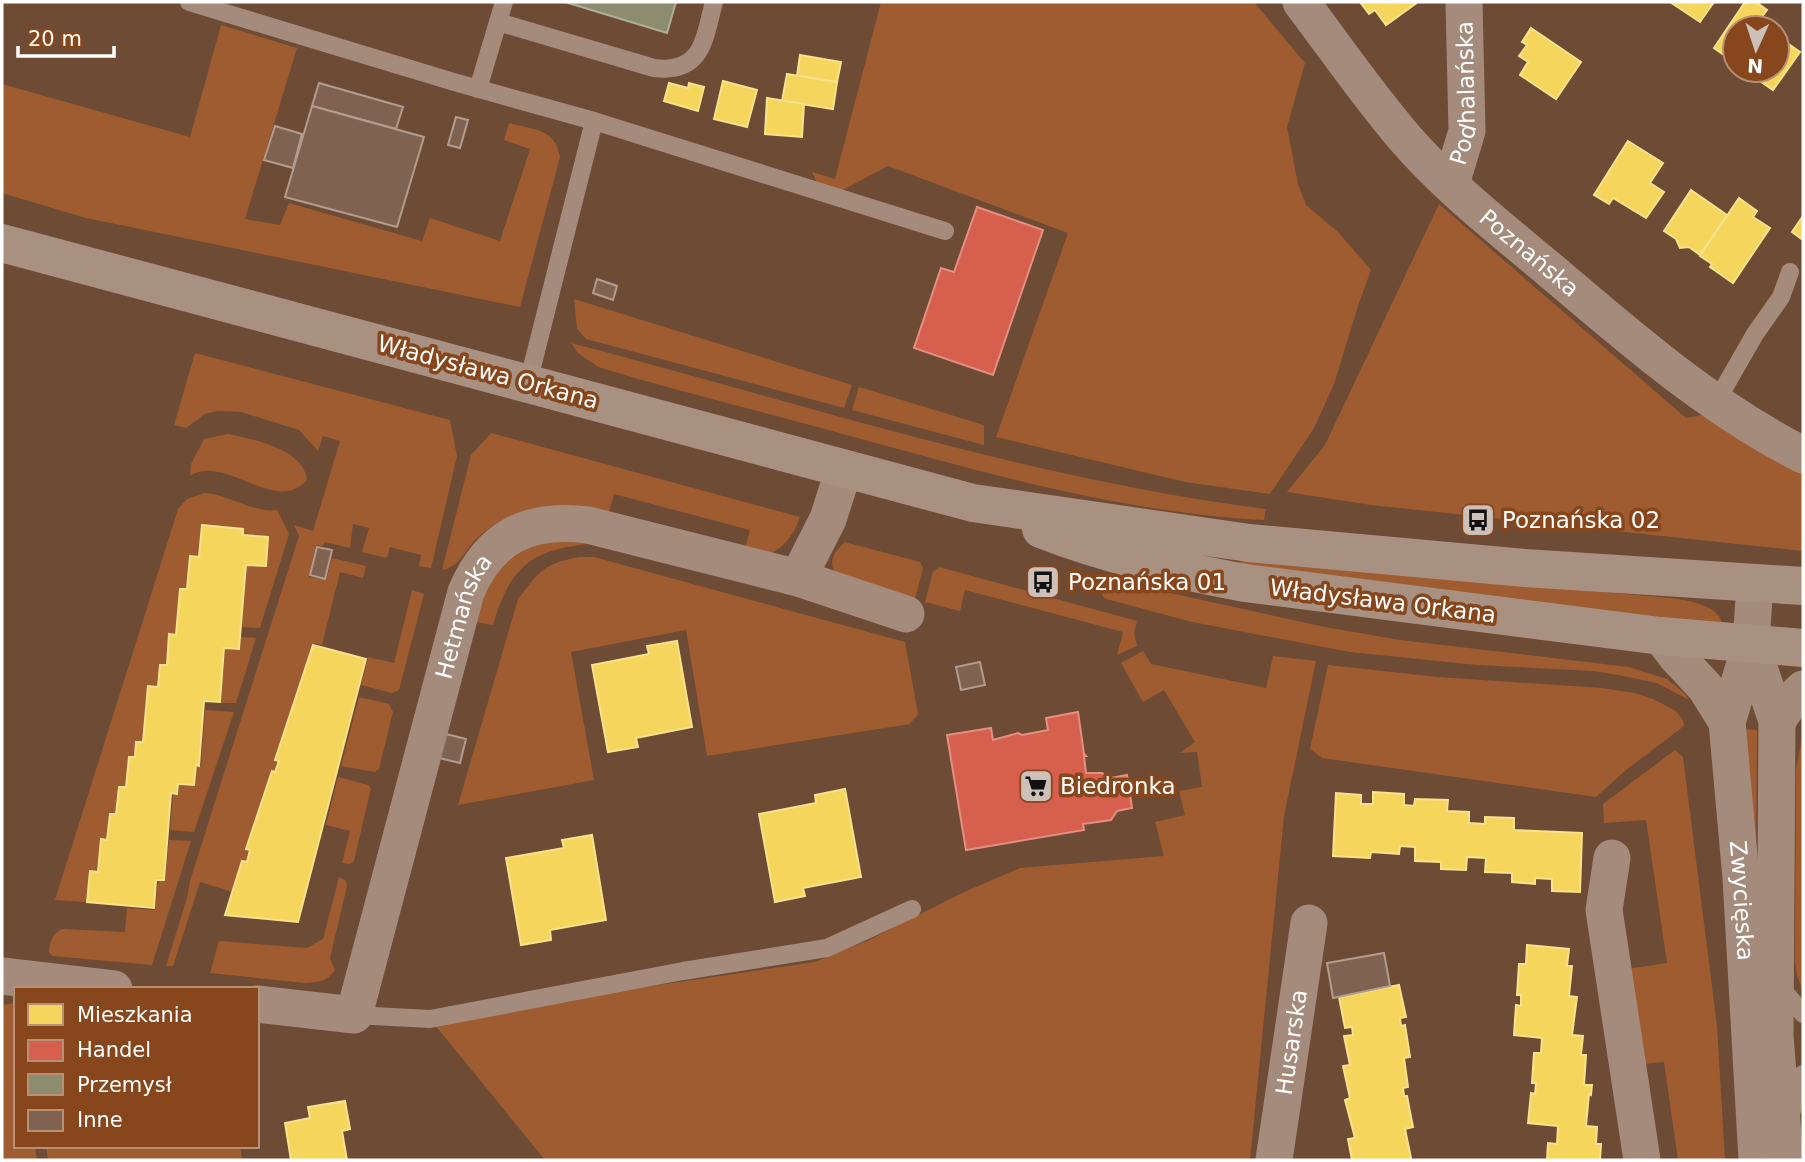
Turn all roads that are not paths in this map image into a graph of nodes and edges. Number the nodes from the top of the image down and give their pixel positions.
1 (189, 2) edge
2 (504, 2) edge
3 (714, 2) edge
4 (1301, 2) edge
5 (1464, 2) edge
6 (498, 22) junction
7 (478, 89) junction
8 (594, 121) junction
9 (1451, 184) junction
10 (945, 231) dead end
11 (2, 243) edge
12 (1790, 272) dead end
13 (528, 383) junction
14 (1716, 402) junction
15 (1803, 455) edge
16 (844, 469) junction
17 (973, 503) junction
18 (798, 578) junction
19 (1755, 583) junction
20 (1803, 586) edge
21 (906, 614) dead end
22 (1661, 636) junction
23 (1751, 644) junction
24 (1803, 648) edge
25 (1803, 689) edge
26 (1777, 721) junction
27 (1727, 722) junction
28 (1612, 858) dead end
29 (912, 909) dead end
30 (1309, 923) dead end
31 (2, 976) edge
32 (1776, 981) junction
33 (97, 987) edge
34 (259, 1004) edge
35 (1803, 1014) edge
36 (355, 1015) junction
37 (1803, 1074) edge
38 (1775, 1154) edge
39 (1274, 1160) edge
40 (1642, 1160) edge

1 - 7 lane
2 - 6 lane
3 - 6 lane
4 - 9 street, Poznańska
5 - 9 street, Podhalańska
6 - 7 lane
7 - 8 lane
8 - 10 lane
8 - 13 lane
9 - 14 street, Poznańska
11 - 13 street, Władysława Orkana
12 - 14 lane
13 - 16 street, Władysława Orkana
14 - 15 street, Poznańska
16 - 17 street, Władysława Orkana
16 - 18 street
17 - 19 street, Władysława Orkana
17 - 22 street, Władysława Orkana
18 - 21 street, Hetmańska
18 - 36 street, Hetmańska
19 - 20 street, Władysława Orkana
19 - 23 street, Zwycięska
22 - 23 street, Władysława Orkana
22 - 27 street
23 - 24 street, Władysława Orkana
23 - 26 street, Zwycięska
23 - 27 street, Zwycięska
25 - 26 street
26 - 32 street, Zwycięska
27 - 38 street, Zwycięska
28 - 40 street
29 - 36 lane
30 - 39 street, Husarska
31 - 33 street
32 - 35 lane
32 - 38 street, Zwycięska
34 - 36 street
37 - 38 lane

